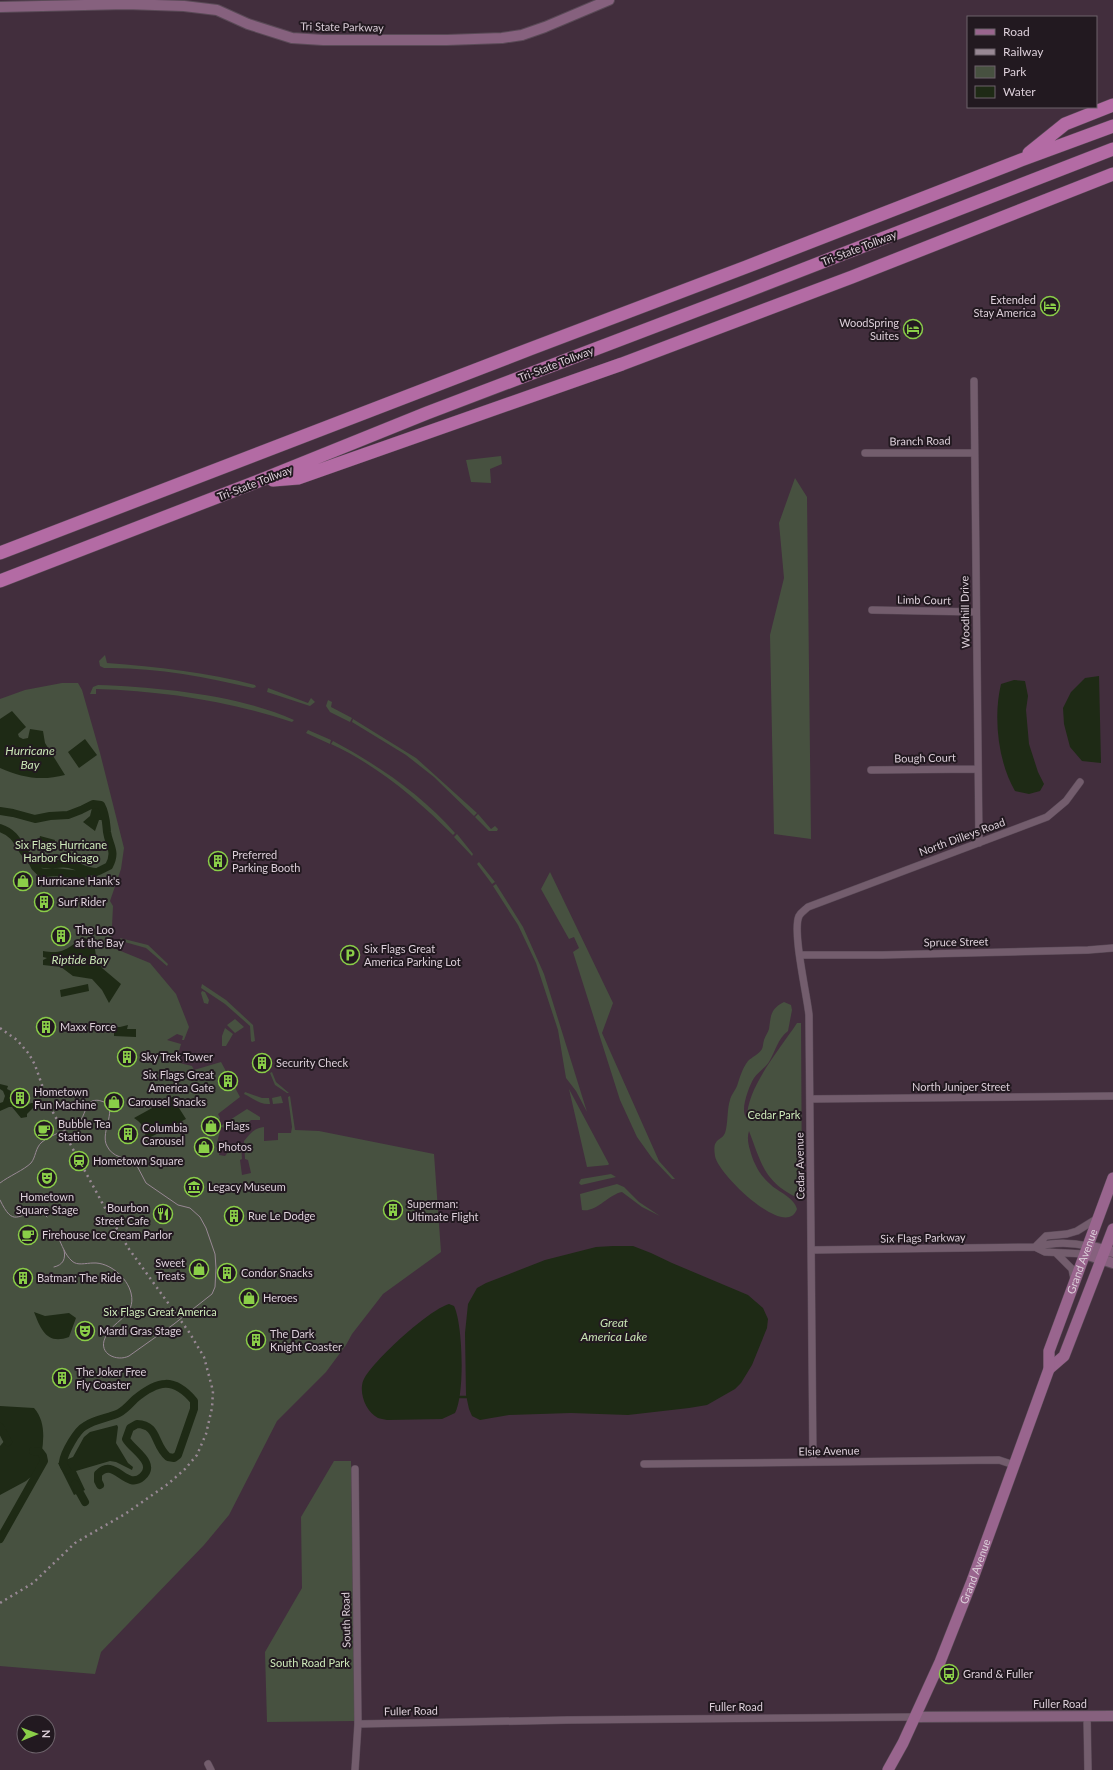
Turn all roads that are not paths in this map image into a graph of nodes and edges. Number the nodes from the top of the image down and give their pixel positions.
1 (609, 0) edge
2 (0, 7) edge
3 (1113, 105) edge
4 (1113, 126) edge
5 (1113, 150) edge
6 (1021, 160) junction
7 (1113, 174) edge
8 (1113, 180) edge
9 (1059, 196) junction
10 (974, 381) dead end
11 (865, 453) dead end
12 (974, 453) junction
13 (261, 480) junction
14 (0, 553) edge
15 (0, 581) edge
16 (872, 610) dead end
17 (976, 612) junction
18 (978, 769) junction
19 (871, 770) dead end
20 (1080, 782) dead end
21 (979, 842) junction
22 (839, 895) joint
23 (1113, 948) edge
24 (800, 955) junction
25 (1113, 1096) edge
26 (810, 1100) junction
27 (1113, 1178) edge
28 (1098, 1218) junction
29 (1113, 1229) edge
30 (1035, 1247) junction
31 (812, 1250) junction
32 (1087, 1250) junction
33 (1056, 1253) junction
34 (1106, 1254) edge
35 (1113, 1263) edge
36 (1074, 1284) junction
37 (1050, 1369) junction
38 (813, 1462) junction
39 (644, 1464) dead end
40 (1014, 1465) junction
41 (356, 1469) dead end
42 (1087, 1716) junction
43 (1113, 1716) edge
44 (915, 1717) junction
45 (358, 1724) junction
46 (355, 1770) edge
47 (888, 1770) edge
48 (1088, 1770) edge

1 - 2 street, Tri State Parkway
3 - 6 highway
4 - 6 highway, Tri-State Tollway
5 - 13 highway, Tri-State Tollway
6 - 14 highway, Tri-State Tollway
7 - 9 highway
8 - 9 highway
9 - 13 highway
10 - 12 street, Woodhill Drive
11 - 12 street, Branch Road
12 - 17 street, Woodhill Drive
13 - 15 highway, Tri-State Tollway
16 - 17 street, Limb Court
17 - 18 street, Woodhill Drive
18 - 19 street, Bough Court
18 - 21 street, Woodhill Drive
20 - 21 street, North Dilleys Road
21 - 22 street, North Dilleys Road
22 - 24 street, Cedar Avenue
23 - 24 street, Spruce Street
24 - 26 street, Cedar Avenue
25 - 26 street, North Juniper Street
26 - 31 street, Cedar Avenue
27 - 28 main road, Grand Avenue
28 - 30 street
28 - 32 main road, Grand Avenue
29 - 34 main road, Grand Avenue
30 - 31 street, Six Flags Parkway
30 - 32 street, Six Flags Parkway
30 - 33 street, Six Flags Parkway
31 - 38 street, Cedar Avenue
32 - 33 street, Six Flags Parkway
32 - 34 street
32 - 36 main road, Grand Avenue
33 - 36 street
34 - 35 street
34 - 37 main road, Grand Avenue
36 - 37 main road, Grand Avenue
37 - 40 main road, Grand Avenue
38 - 39 street, Elsie Avenue
38 - 40 street, Elsie Avenue
40 - 44 main road, Grand Avenue
41 - 45 street, South Road
42 - 43 street, Fuller Road
42 - 44 street, Fuller Road
42 - 48 street
44 - 45 street, Fuller Road
44 - 47 main road, Grand Avenue
45 - 46 street, South Road

